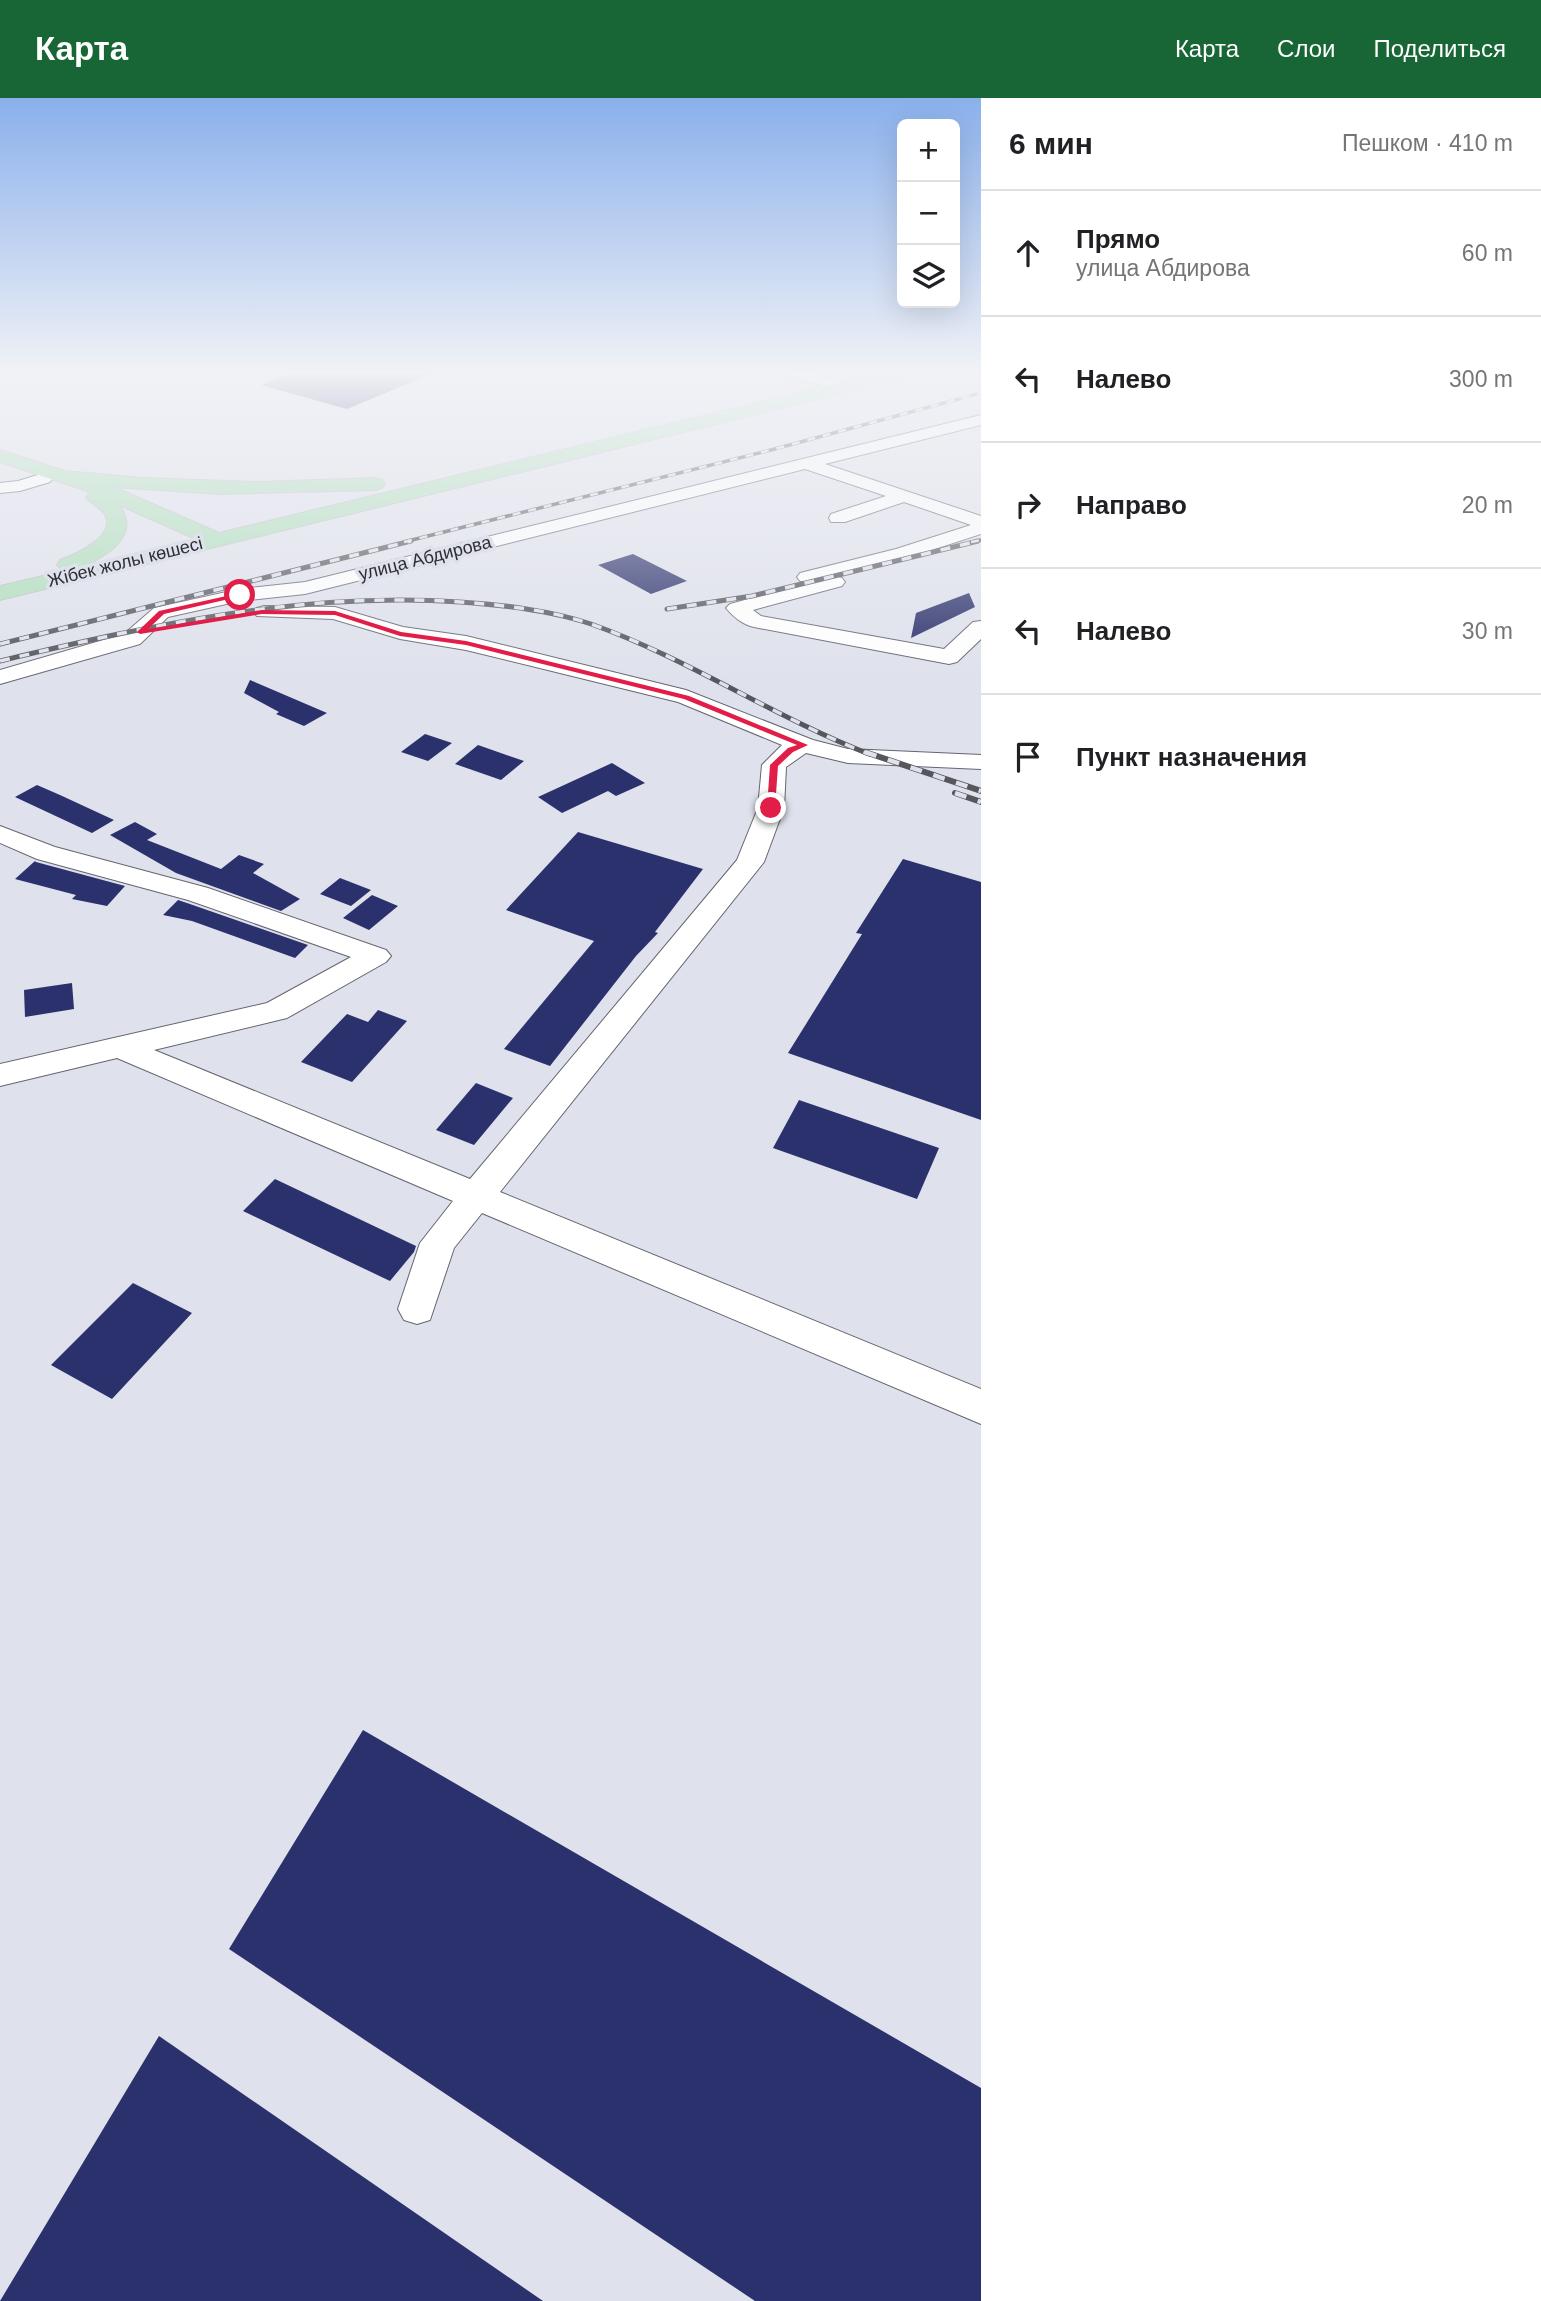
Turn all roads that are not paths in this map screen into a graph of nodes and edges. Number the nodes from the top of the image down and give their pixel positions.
1 (38, 476) edge
2 (66, 476) joint
3 (440, 476) edge
4 (452, 476) edge
5 (467, 476) edge
6 (753, 476) edge
7 (841, 476) edge
8 (44, 478) junction
9 (0, 488) edge
10 (96, 497) junction
11 (902, 497) junction
12 (838, 518) dead end
13 (981, 522) edge
14 (981, 528) edge
15 (204, 540) junction
16 (33, 577) junction
17 (835, 582) dead end
18 (0, 585) edge
19 (0, 593) edge
20 (737, 608) junction
21 (981, 627) edge
22 (140, 632) junction
23 (0, 677) edge
24 (804, 745) junction
25 (981, 762) edge
26 (0, 834) edge
27 (119, 1047) junction
28 (0, 1075) edge
29 (478, 1197) junction
30 (417, 1309) dead end
31 (981, 1407) edge

1 - 8 main road
2 - 3 main road
2 - 15 main road
4 - 15 main road
5 - 15 main road, Жібек жолы көшесі
6 - 22 street, улица Абдирова
7 - 11 street
8 - 9 street
8 - 10 main road
10 - 15 main road
10 - 16 main road
11 - 12 street
11 - 13 street
14 - 20 street
15 - 16 main road
15 - 19 main road, Жібек жолы көшесі
16 - 18 main road, Жібек жолы көшесі
17 - 20 street
20 - 21 street
22 - 23 street, улица Абдирова
22 - 24 street
24 - 25 street
24 - 29 street
26 - 27 street
27 - 28 street
27 - 29 street
29 - 30 street
29 - 31 street

